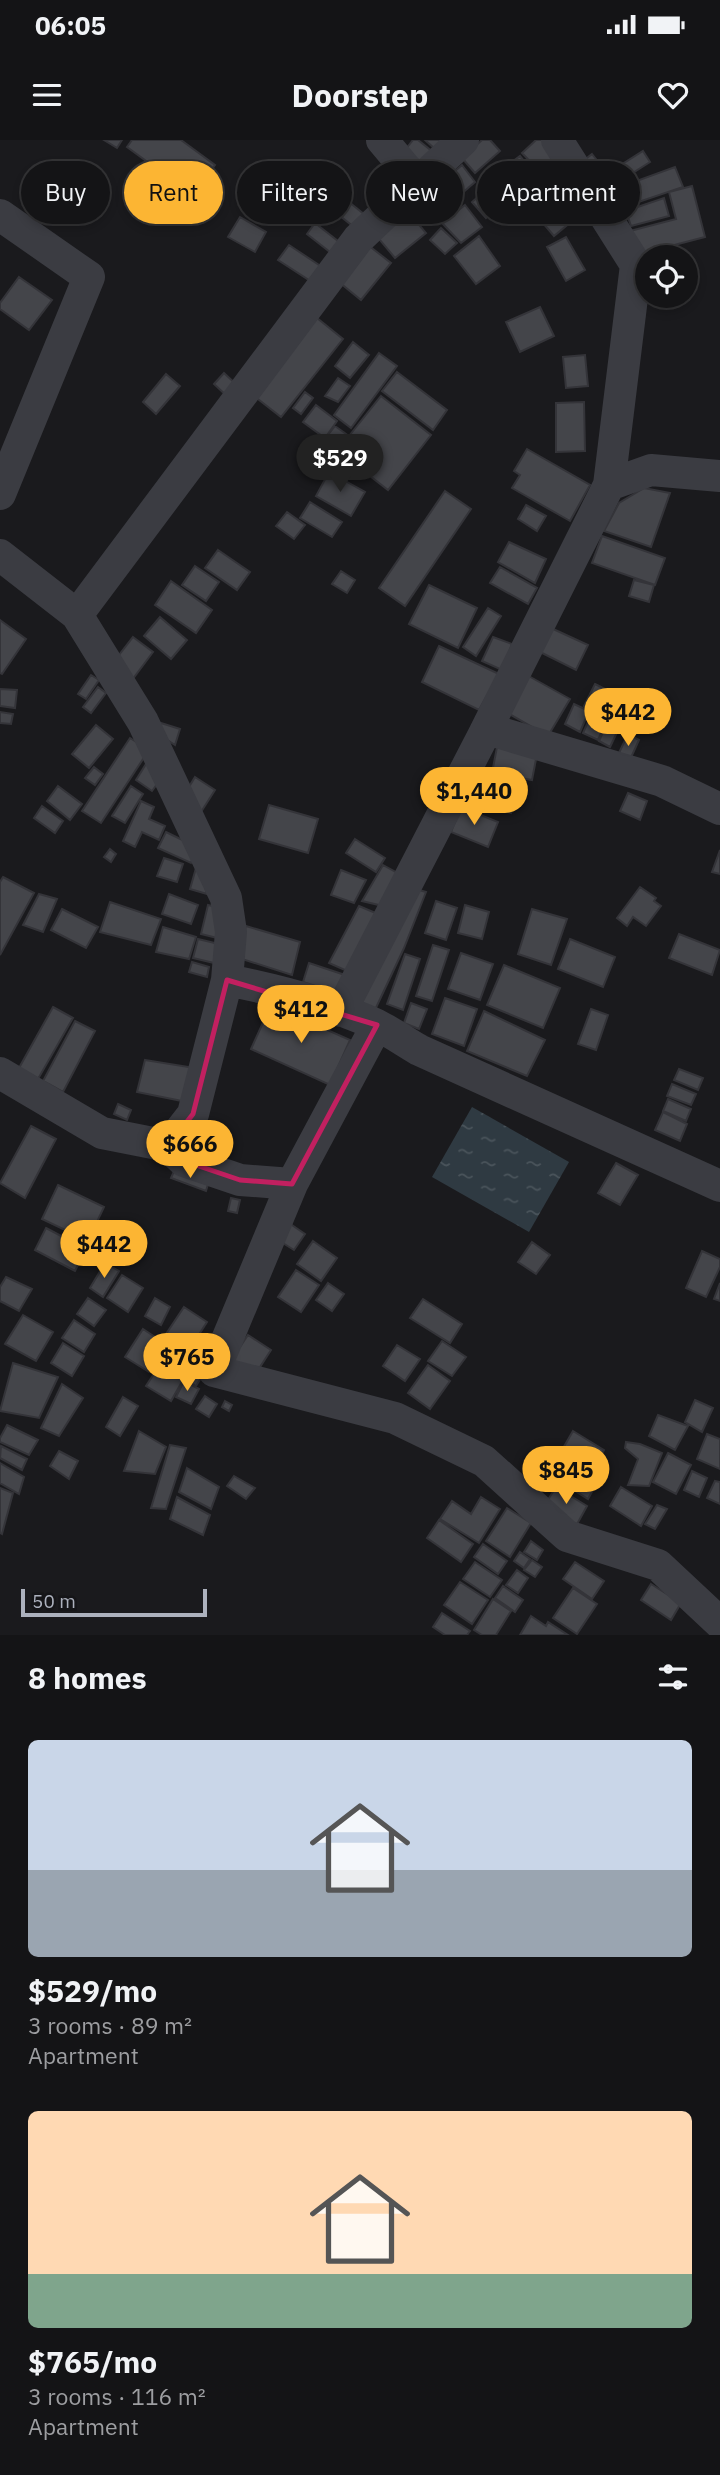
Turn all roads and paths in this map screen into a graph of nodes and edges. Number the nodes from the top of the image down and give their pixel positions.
1 (382, 140) edge
2 (463, 140) edge
3 (557, 140) edge
4 (400, 161) edge
5 (441, 161) edge
6 (0, 215) edge
7 (374, 224) edge
8 (720, 476) edge
9 (609, 485) junction
10 (0, 494) edge
11 (0, 555) edge
12 (77, 615) junction
13 (487, 729) junction
14 (720, 809) edge
15 (227, 980) junction
16 (341, 1011) junction
17 (377, 1026) junction
18 (0, 1073) edge
19 (168, 1146) junction
20 (292, 1184) junction
21 (720, 1186) edge
22 (720, 1623) edge

1 - 4 street
2 - 5 street
3 - 9 street
6 - 10 street
7 - 12 street
8 - 9 street
9 - 13 street
11 - 12 street
12 - 15 street
13 - 14 street
13 - 16 street
15 - 16 street
15 - 19 street
16 - 17 street
17 - 20 street
17 - 21 street
18 - 19 street
19 - 20 street
20 - 22 street

